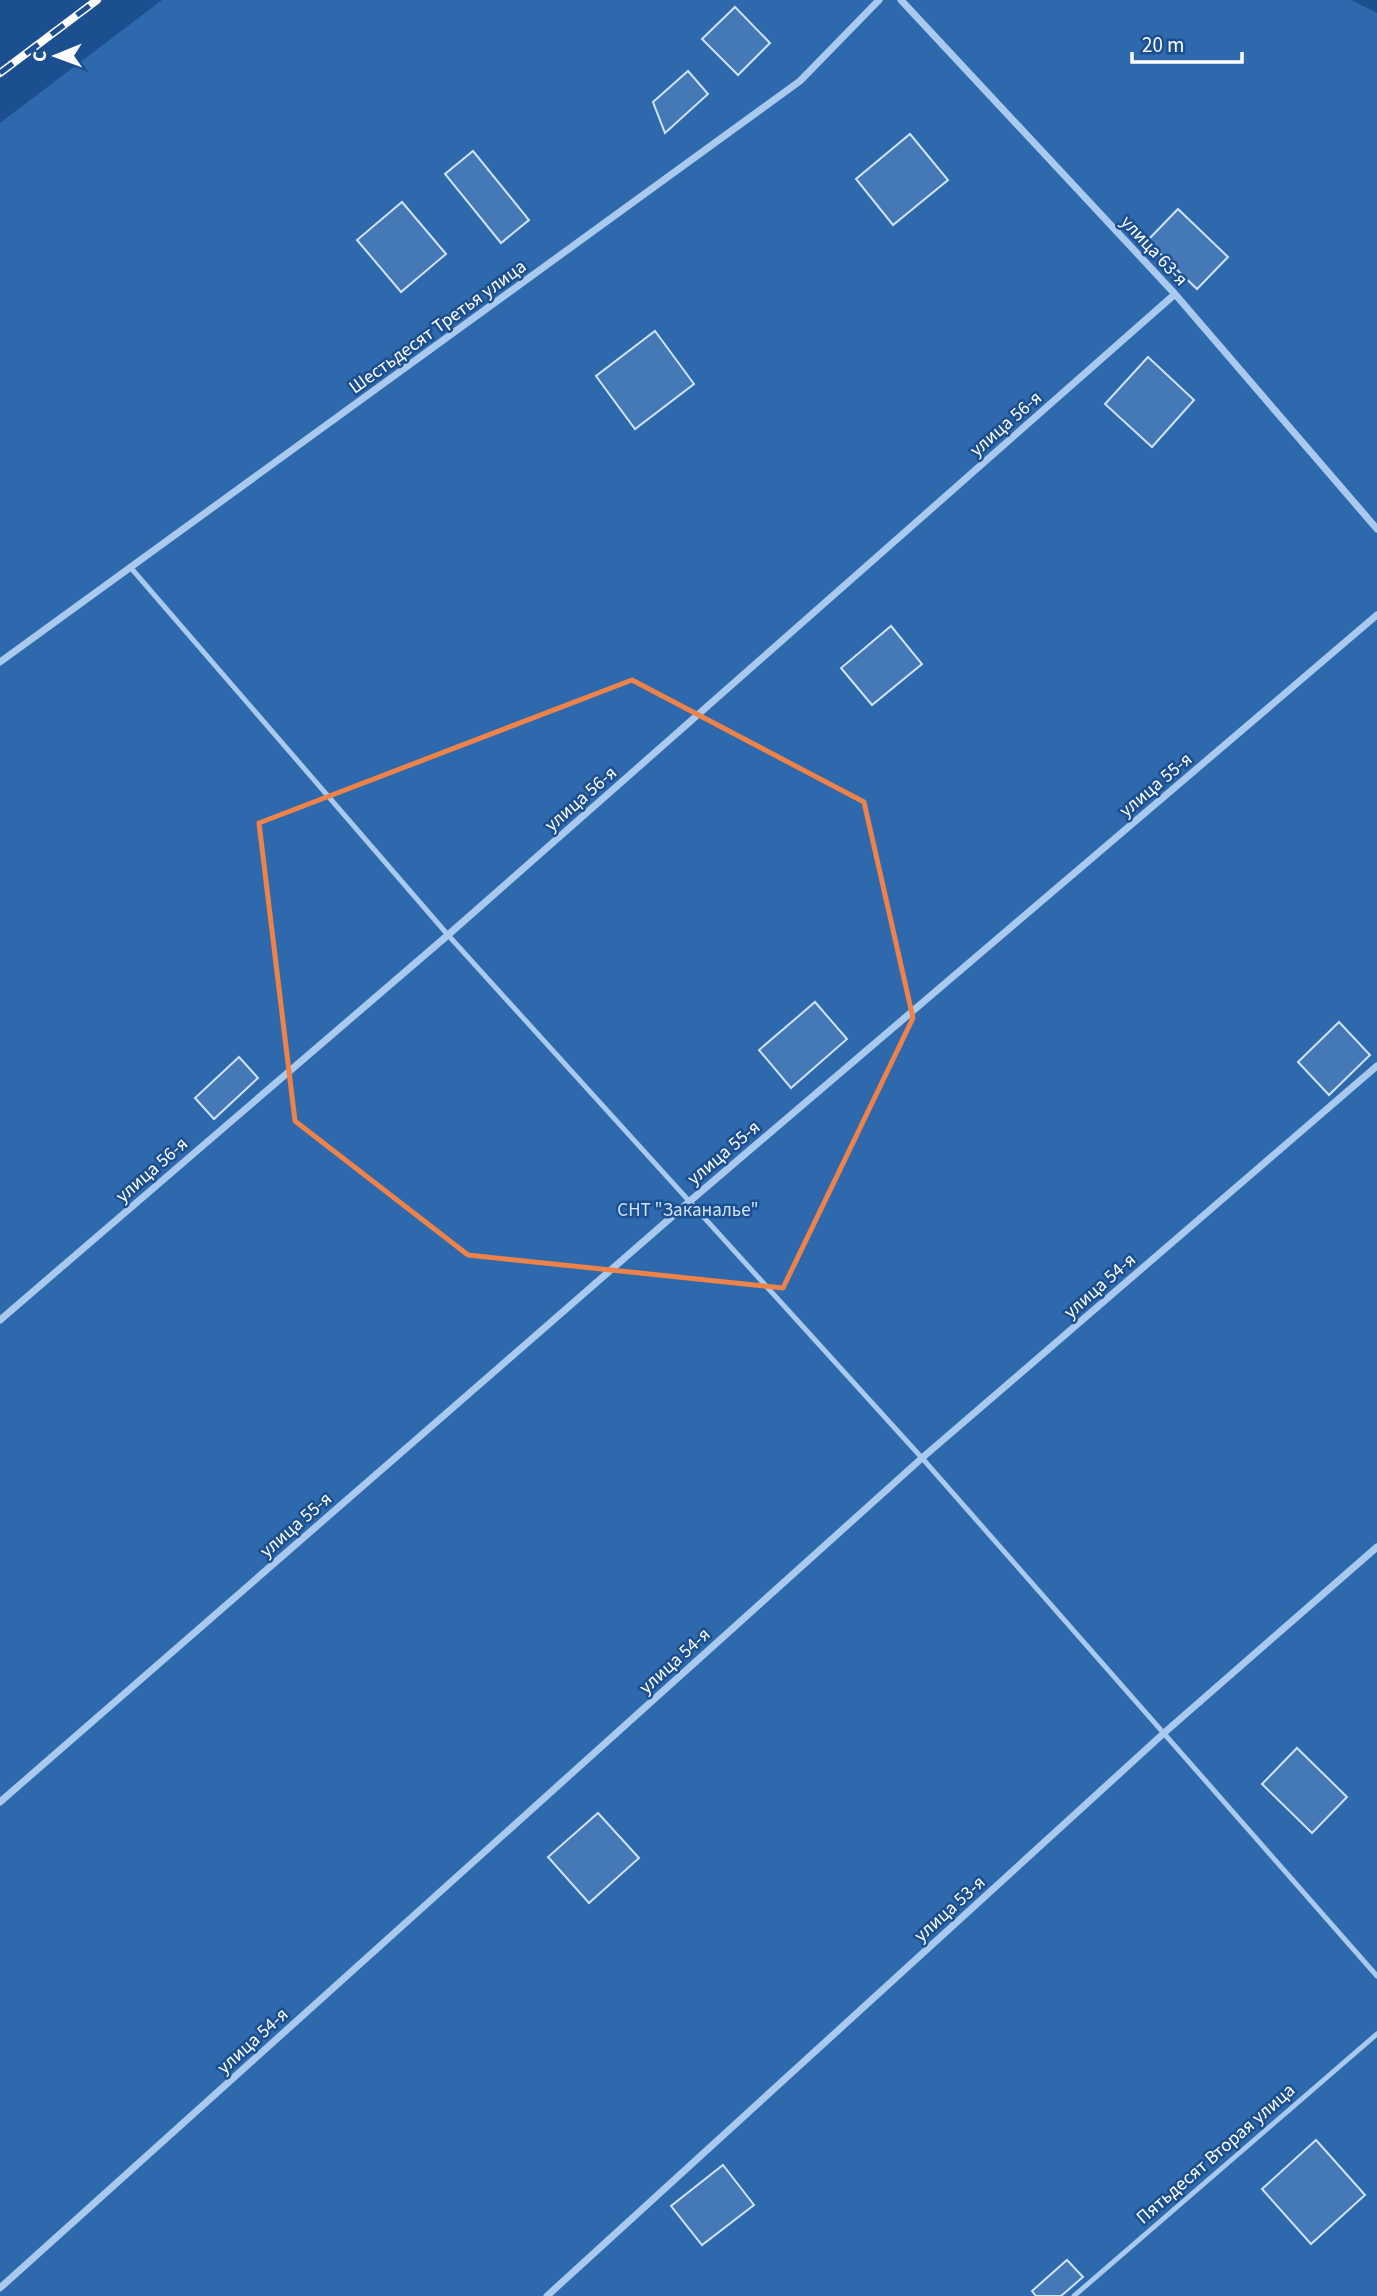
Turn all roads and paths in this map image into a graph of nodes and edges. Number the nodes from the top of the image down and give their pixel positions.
1 (879, 0) edge
2 (901, 0) edge
3 (1175, 294) junction
4 (1377, 529) edge
5 (131, 568) junction
6 (1377, 615) edge
7 (0, 662) edge
8 (448, 935) junction
9 (1377, 1066) edge
10 (690, 1201) junction
11 (0, 1320) edge
12 (922, 1458) junction
13 (1377, 1547) edge
14 (1164, 1733) junction
15 (0, 1802) edge
16 (1377, 1976) edge
17 (1377, 2034) edge
18 (0, 2288) edge
19 (547, 2296) edge
20 (1074, 2296) edge

1 - 5 street, Шестьдесят Третья улица
2 - 3 street, улица 63-я
3 - 4 street, улица 63-я
3 - 8 street, улица 56-я
5 - 7 street, Шестьдесят Третья улица
5 - 8 lane
6 - 10 street, улица 55-я
8 - 10 lane
8 - 11 street, улица 56-я
9 - 12 street, улица 54-я
10 - 12 lane
10 - 15 street, улица 55-я
12 - 14 lane
12 - 18 street, улица 54-я
13 - 14 street, улица 53-я
14 - 16 lane
14 - 19 street, улица 53-я
17 - 20 lane, Пятьдесят Вторая улица

